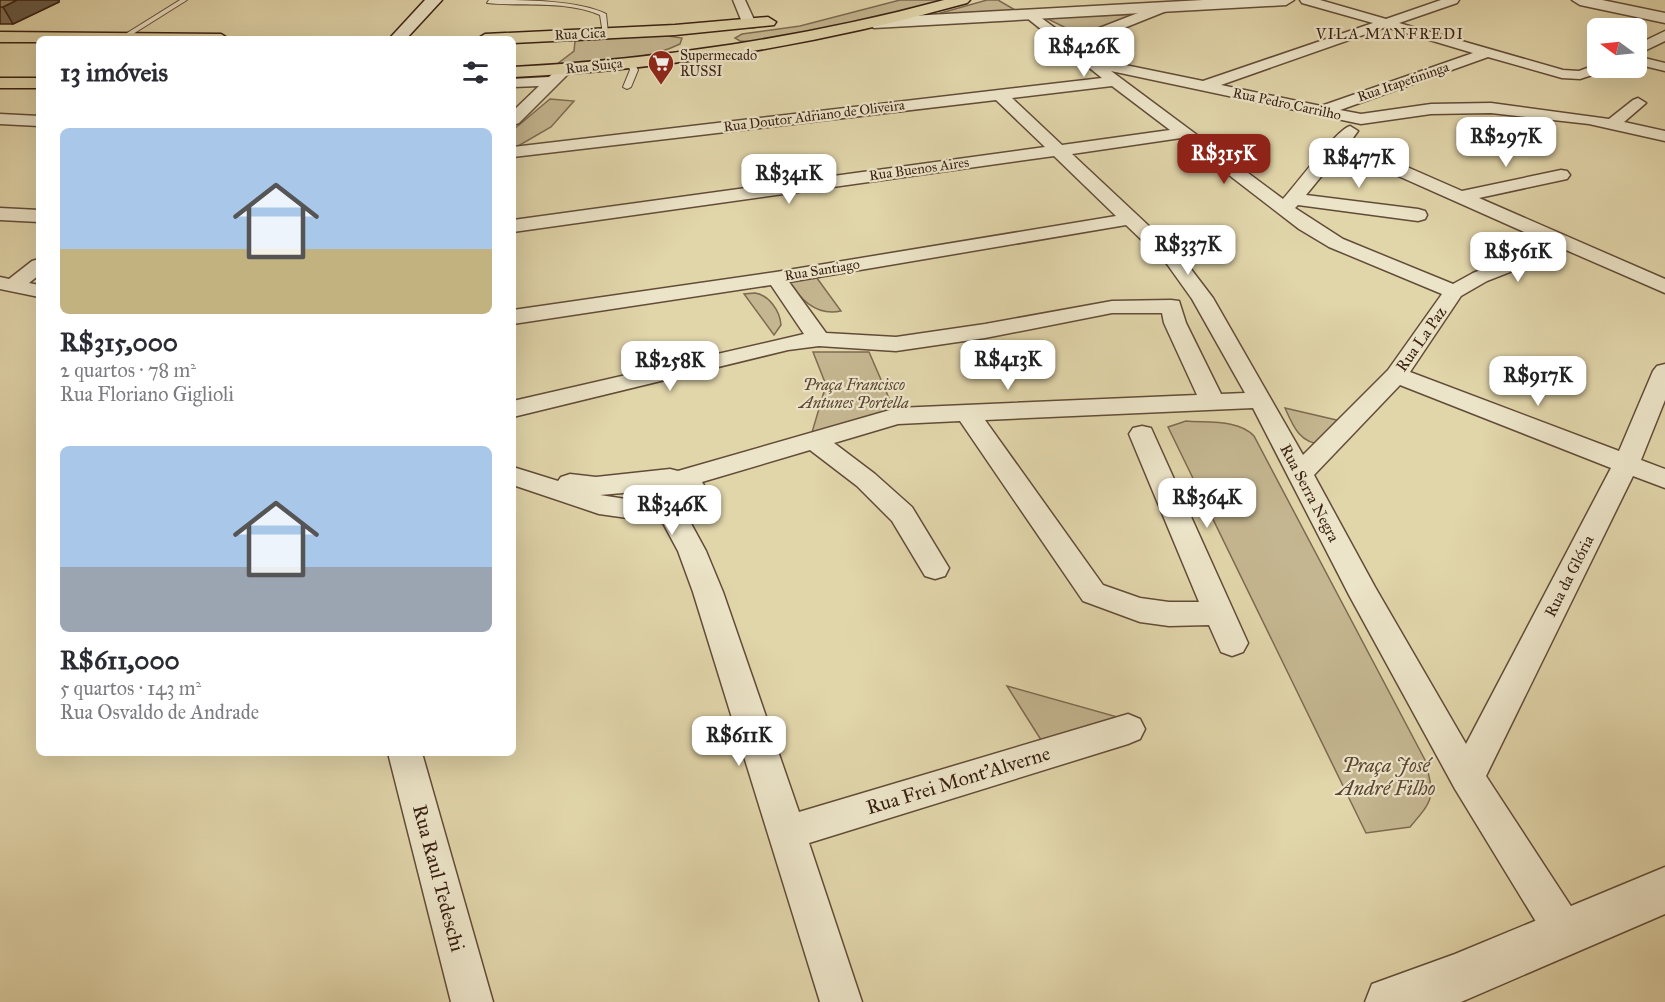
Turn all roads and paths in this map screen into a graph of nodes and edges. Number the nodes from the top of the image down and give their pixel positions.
1 (184, 0) edge
2 (434, 0) edge
3 (739, 0) edge
4 (962, 0) edge
5 (1015, 0) edge
6 (1286, 0) edge
7 (1306, 0) edge
8 (1452, 0) edge
9 (1580, 0) edge
10 (489, 2) dead end
11 (1165, 6) junction
12 (1068, 12) junction
13 (1032, 15) junction
14 (1665, 18) edge
15 (782, 20) dead end
16 (874, 23) junction
17 (1383, 23) junction
18 (748, 24) junction
19 (670, 30) junction
20 (605, 33) junction
21 (1665, 35) edge
22 (125, 36) edge
23 (400, 36) edge
24 (1057, 36) junction
25 (1089, 36) junction
26 (0, 37) edge
27 (36, 37) edge
28 (516, 37) edge
29 (1647, 45) edge
30 (734, 48) junction
31 (1074, 49) junction
32 (1486, 53) junction
33 (666, 58) junction
34 (1089, 62) junction
35 (630, 63) junction
36 (1647, 63) edge
37 (1665, 67) edge
38 (516, 72) edge
39 (1587, 72) edge
40 (558, 75) junction
41 (1115, 81) junction
42 (516, 82) edge
43 (0, 83) edge
44 (36, 83) edge
45 (1204, 86) junction
46 (627, 87) dead end
47 (1000, 95) junction
48 (1638, 103) dead end
49 (1320, 111) junction
50 (516, 117) edge
51 (0, 119) edge
52 (1361, 119) junction
53 (36, 121) edge
54 (1613, 123) junction
55 (1183, 133) junction
56 (1665, 136) edge
57 (1338, 143) junction
58 (1060, 151) junction
59 (516, 152) edge
60 (1561, 175) dead end
61 (1459, 196) junction
62 (1290, 204) junction
63 (1418, 215) dead end
64 (2, 216) edge
65 (36, 216) edge
66 (1130, 219) junction
67 (516, 226) edge
68 (1567, 243) junction
69 (1174, 260) junction
70 (36, 268) edge
71 (776, 278) junction
72 (6, 285) edge
73 (1665, 287) edge
74 (36, 290) edge
75 (1454, 292) junction
76 (1203, 298) junction
77 (1170, 300) junction
78 (516, 316) edge
79 (819, 339) junction
80 (1665, 371) edge
81 (1396, 375) junction
82 (1261, 400) junction
83 (1212, 401) junction
84 (516, 408) edge
85 (968, 414) junction
86 (1142, 434) dead end
87 (815, 441) junction
88 (1626, 464) junction
89 (1300, 474) junction
90 (520, 478) edge
91 (670, 479) junction
92 (1665, 479) edge
93 (662, 512) junction
94 (935, 568) dead end
95 (1218, 614) junction
96 (1232, 643) dead end
97 (1128, 729) dead end
98 (406, 756) edge
99 (1467, 778) junction
100 (789, 832) junction
101 (1665, 890) edge
102 (1566, 934) junction
103 (472, 1002) edge
104 (841, 1002) edge
105 (1390, 1002) edge

1 - 22 lane
2 - 23 street
3 - 18 street
4 - 16 main road, Rua Suiça
5 - 12 street
6 - 11 street
7 - 17 street
8 - 17 street
9 - 14 street
10 - 20 lane
11 - 12 street
11 - 25 street
12 - 13 street
13 - 16 street
13 - 24 street
15 - 18 main road, Rua Cica
16 - 30 main road, Rua Suiça
17 - 32 street
17 - 45 street
18 - 19 main road, Rua Cica
18 - 30 main road
19 - 20 main road, Rua Cica
19 - 33 main road
20 - 28 main road, Rua Cica
21 - 29 street
24 - 25 street
24 - 31 street
25 - 31 street
26 - 27 main road
30 - 33 main road, Rua Suiça
31 - 34 street
32 - 39 street
32 - 49 street, Rua Itapetininga
33 - 35 main road, Rua Suiça
34 - 41 street
34 - 45 street, Rua Pedro Carrilho
35 - 40 main road, Rua Suiça
35 - 46 lane
36 - 37 street
38 - 40 main road, Rua Suiça
40 - 42 street
40 - 50 street
41 - 47 street, Rua Doutor Adriano de Oliveira
41 - 55 street
43 - 44 main road
45 - 49 street, Rua Pedro Carrilho
47 - 58 street, Rua Serra Negra
47 - 59 street, Rua Doutor Adriano de Oliveira
48 - 54 street
49 - 52 street, Rua Pedro Carrilho
51 - 53 street
52 - 54 street, Rua Pedro Carrilho
52 - 57 street
54 - 56 street, Rua Pedro Carrilho
55 - 58 street, Rua Buenos Aires
55 - 62 street
57 - 61 street
57 - 62 street
58 - 66 street, Rua Serra Negra
58 - 67 street, Rua Buenos Aires
60 - 61 street
61 - 68 street
62 - 63 street
62 - 75 street
64 - 65 street
66 - 69 street, Rua Serra Negra
66 - 71 street, Rua Santiago
68 - 73 street
68 - 75 street, Rua La Paz
69 - 76 street, Rua Serra Negra
69 - 77 street
70 - 72 street
71 - 78 street, Rua Santiago
71 - 79 street
72 - 74 street
75 - 81 street, Rua La Paz
76 - 77 street
76 - 82 street, Rua Serra Negra
77 - 79 street
77 - 83 street
79 - 84 street
80 - 88 street, Rua da Glória
81 - 88 street
81 - 89 street, Rua La Paz
82 - 83 street
82 - 89 street, Rua Serra Negra
83 - 85 street
85 - 87 street
85 - 95 street
86 - 95 street
87 - 91 street
87 - 94 street
88 - 92 street
88 - 99 street, Rua da Glória
89 - 99 street, Rua Serra Negra
90 - 91 street
90 - 93 street
91 - 93 street
91 - 93 street
93 - 100 street
95 - 96 street
97 - 100 street, Rua Frei Mont'Alverne
98 - 103 street, Rua Raul Tedeschi
99 - 102 street, Rua Serra Negra
100 - 104 street
101 - 102 street
102 - 105 street

